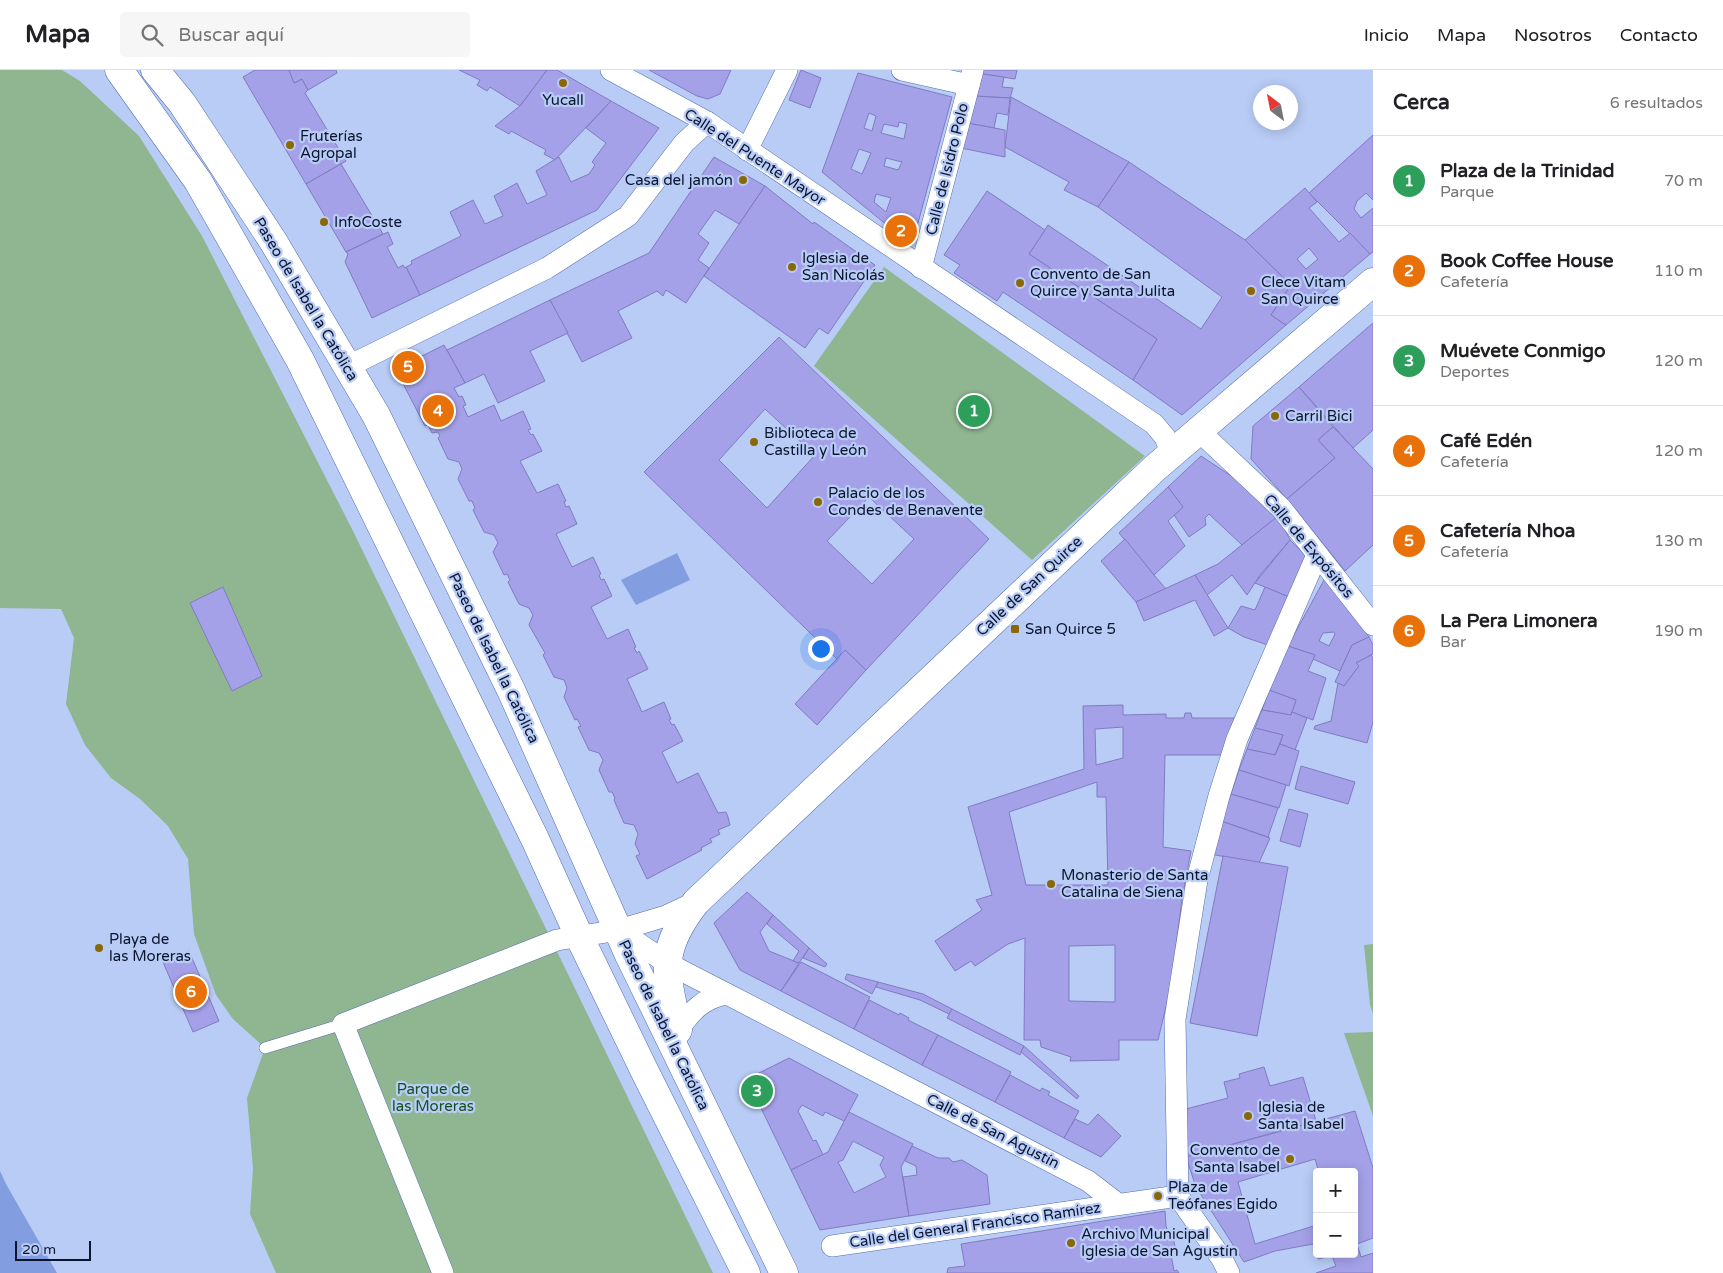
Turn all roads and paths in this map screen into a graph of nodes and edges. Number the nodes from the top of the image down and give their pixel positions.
1 (119, 70) edge
2 (155, 70) edge
3 (611, 70) edge
4 (787, 70) edge
5 (902, 70) edge
6 (971, 77) edge
7 (707, 122) junction
8 (746, 150) junction
9 (922, 268) junction
10 (1373, 282) edge
11 (345, 362) junction
12 (1198, 430) junction
13 (1171, 453) junction
14 (1317, 555) junction
15 (1373, 625) edge
16 (696, 902) junction
17 (619, 930) junction
18 (579, 936) junction
19 (667, 963) junction
20 (727, 994) junction
21 (342, 1024) junction
22 (678, 1031) junction
23 (265, 1048) dead end
24 (684, 1064) junction
25 (1178, 1196) junction
26 (1118, 1204) junction
27 (832, 1246) dead end
28 (443, 1273) edge
29 (746, 1273) edge
30 (784, 1273) edge
31 (1229, 1273) edge

1 - 18 main road
2 - 11 main road, Paseo de Isabel la Católica
3 - 7 street, Calle del Puente Mayor
4 - 8 street
5 - 6 street
6 - 9 street, Calle de Isidro Polo
7 - 8 street, Calle del Puente Mayor
7 - 11 street
8 - 9 street, Calle del Puente Mayor
9 - 13 street, Calle del Puente Mayor
10 - 12 main road, Calle de San Quirce
11 - 17 main road, Paseo de Isabel la Católica
12 - 13 main road, Calle de San Quirce
12 - 14 street, Calle de Expósitos
13 - 16 main road, Calle de San Quirce
14 - 15 street, Calle de Expósitos
14 - 25 street
16 - 17 street, Calle de San Quirce
16 - 19 main road, Calle de San Quirce
17 - 18 street, Calle de San Quirce
17 - 19 street, Calle de San Agustín
17 - 24 main road, Paseo de Isabel la Católica
18 - 21 street, Calle de San Quirce
18 - 29 main road
19 - 20 street, Calle de San Agustín
19 - 22 main road, Calle de San Quirce
20 - 22 street
20 - 26 street, Calle de San Agustín
21 - 23 lane
21 - 28 street
22 - 24 main road, Calle de San Quirce
24 - 30 main road, Paseo de Isabel la Católica
25 - 26 street
25 - 31 street
26 - 27 street, Calle del General Francisco Ramírez

